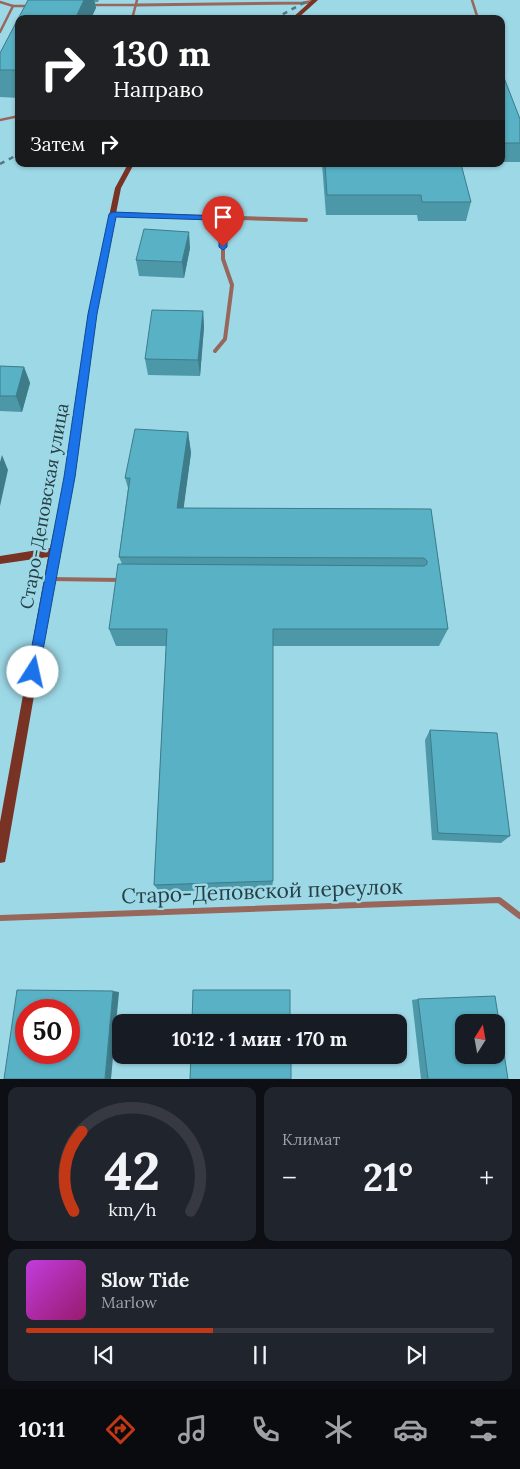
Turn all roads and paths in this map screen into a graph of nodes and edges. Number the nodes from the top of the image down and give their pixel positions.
1 (10, 0) edge
2 (138, 0) edge
3 (315, 0) edge
4 (472, 0) edge
5 (0, 2) edge
6 (4, 3) junction
7 (89, 5) dead end
8 (136, 5) junction
9 (13, 6) junction
10 (32, 6) edge
11 (133, 15) edge
12 (298, 15) edge
13 (477, 15) edge
14 (0, 32) edge
15 (15, 117) edge
16 (0, 120) edge
17 (129, 167) edge
18 (113, 214) junction
19 (216, 218) junction
20 (306, 220) dead end
21 (215, 350) dead end
22 (54, 552) junction
23 (0, 560) edge
24 (50, 579) junction
25 (129, 580) edge
26 (0, 857) edge
27 (520, 916) edge
28 (0, 918) edge

1 - 6 lane
2 - 8 lane
3 - 8 street
3 - 12 main road
4 - 13 lane
5 - 6 lane
6 - 9 lane
7 - 8 lane
8 - 11 lane
9 - 10 lane
9 - 14 lane
15 - 16 lane
17 - 18 main road, Старо-Деповская улица
18 - 19 street
18 - 22 main road, Старо-Деповская улица
19 - 20 street
19 - 21 street
22 - 23 main road
22 - 24 main road, Старо-Деповская улица
24 - 25 lane
24 - 26 main road, Старо-Деповская улица
27 - 28 street, Старо-Деповской переулок

